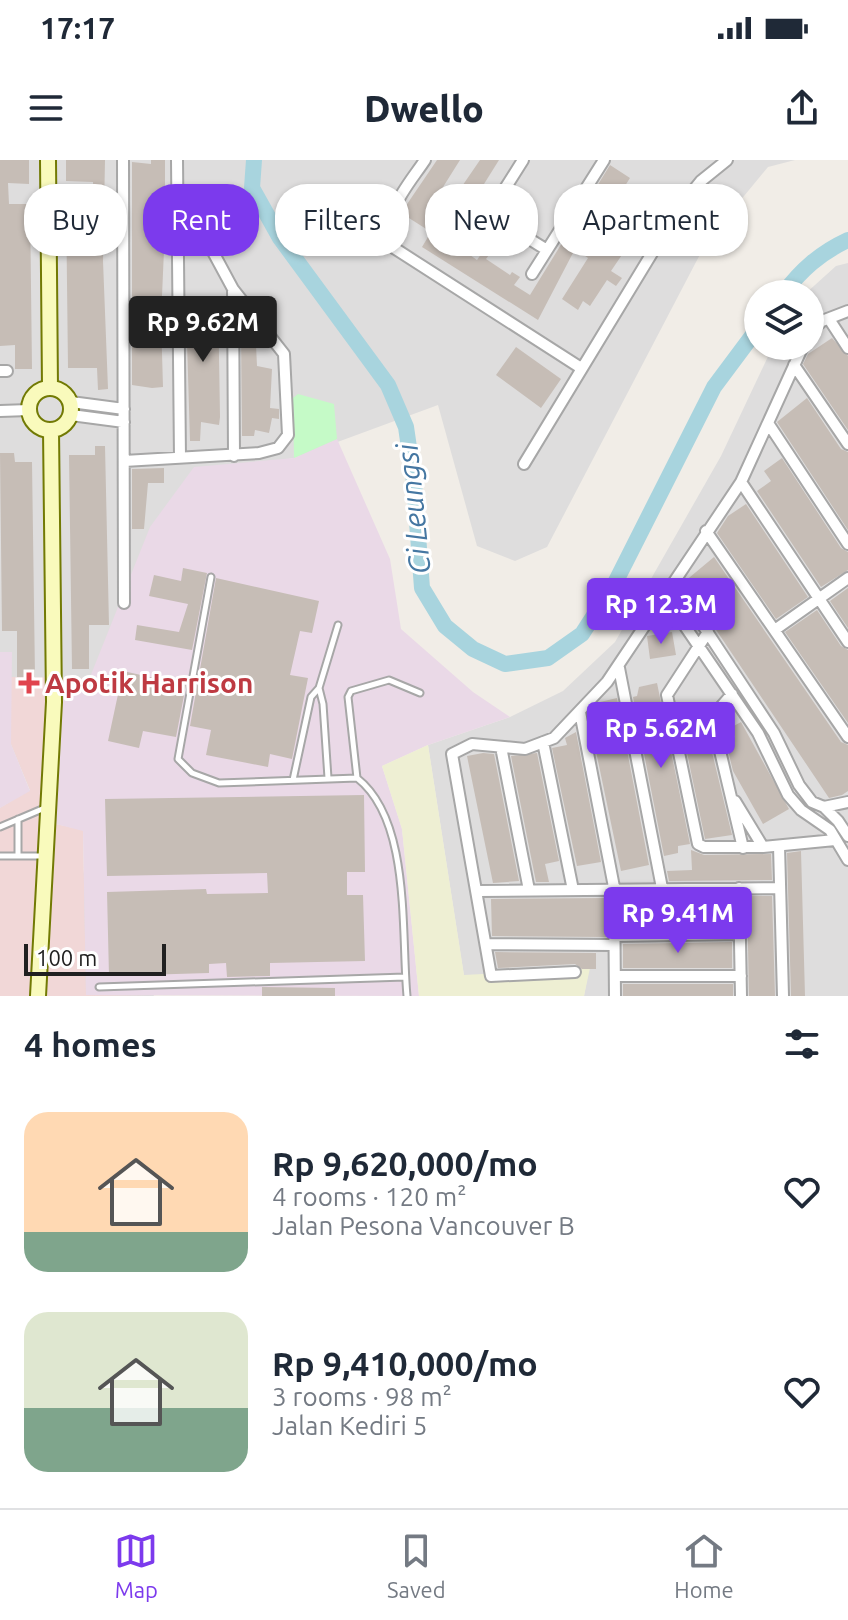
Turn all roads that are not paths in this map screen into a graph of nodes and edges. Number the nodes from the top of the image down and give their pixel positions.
1 (48, 160) edge
2 (123, 160) edge
3 (177, 160) edge
4 (425, 160) edge
5 (523, 160) edge
6 (604, 160) edge
7 (727, 160) edge
8 (178, 184) edge
9 (508, 184) edge
10 (538, 244) edge
11 (547, 250) junction
12 (179, 256) edge
13 (215, 256) edge
14 (532, 274) dead end
15 (233, 289) junction
16 (848, 311) edge
17 (829, 319) junction
18 (824, 322) edge
19 (848, 348) edge
20 (796, 360) edge
21 (794, 365) junction
22 (581, 368) junction
23 (50, 387) junction
24 (71, 408) junction
25 (124, 409) junction
26 (29, 410) junction
27 (0, 411) edge
28 (124, 422) junction
29 (768, 423) junction
30 (51, 430) junction
31 (848, 444) edge
32 (234, 456) junction
33 (180, 458) junction
34 (124, 461) junction
35 (524, 464) dead end
36 (741, 482) junction
37 (706, 531) junction
38 (848, 544) edge
39 (211, 577) dead end
40 (848, 578) edge
41 (675, 583) junction
42 (665, 597) junction
43 (818, 598) junction
44 (124, 603) dead end
45 (338, 625) dead end
46 (776, 629) junction
47 (708, 632) junction
48 (848, 642) edge
49 (700, 646) junction
50 (619, 668) junction
51 (319, 688) junction
52 (420, 693) dead end
53 (732, 694) junction
54 (580, 712) junction
55 (848, 737) edge
56 (543, 742) junction
57 (501, 747) junction
58 (328, 778) junction
59 (357, 778) junction
60 (293, 780) junction
61 (731, 796) junction
62 (848, 802) edge
63 (47, 807) junction
64 (824, 807) junction
65 (18, 819) junction
66 (0, 827) edge
67 (848, 836) edge
68 (835, 840) junction
69 (779, 846) junction
70 (763, 847) junction
71 (743, 848) junction
72 (0, 856) edge
73 (18, 856) junction
74 (43, 856) junction
75 (848, 860) edge
76 (614, 887) junction
77 (662, 888) junction
78 (739, 888) junction
79 (780, 888) junction
80 (529, 890) junction
81 (573, 890) junction
82 (478, 891) junction
83 (740, 934) junction
84 (615, 940) junction
85 (486, 944) junction
86 (575, 972) dead end
87 (617, 976) junction
88 (741, 976) junction
89 (405, 977) junction
90 (99, 987) dead end
91 (38, 996) edge
92 (407, 996) edge
93 (615, 996) edge
94 (741, 996) edge
95 (783, 996) edge

1 - 23 street
2 - 25 street
3 - 8 street
4 - 22 street
5 - 9 street
6 - 11 street
7 - 22 street
10 - 11 street
11 - 14 street
12 - 33 street
13 - 15 street
15 - 32 street
15 - 32 street
16 - 17 street
17 - 18 street
17 - 19 street
20 - 21 street
21 - 29 street
21 - 31 street
22 - 35 street
23 - 24 street
23 - 26 street
24 - 25 street
24 - 28 street
24 - 30 street
25 - 28 street
26 - 27 street
26 - 30 street
28 - 34 street
29 - 36 street
29 - 38 street
30 - 63 street
32 - 33 street
33 - 34 street
34 - 44 street
36 - 37 street
36 - 43 street
37 - 41 street
37 - 46 street
39 - 60 lane
40 - 43 street
41 - 42 street
41 - 47 street
42 - 49 street
42 - 50 street
43 - 46 street
43 - 48 street
45 - 51 lane
46 - 55 street
47 - 49 street
47 - 64 street
49 - 53 street
49 - 71 street
50 - 54 street
50 - 77 street
51 - 58 lane
51 - 60 lane
52 - 59 lane
53 - 61 street
53 - 68 street
54 - 56 street
54 - 76 street
56 - 57 street
56 - 81 street
57 - 80 street
57 - 82 street
58 - 59 lane
58 - 60 lane
59 - 89 lane
61 - 70 street
61 - 71 street
62 - 64 street
63 - 65 lane
63 - 74 street
64 - 67 street
65 - 66 lane
65 - 73 lane
68 - 69 street
68 - 75 street
69 - 70 street
69 - 79 street
70 - 71 street
72 - 73 lane
73 - 74 lane
74 - 91 street
76 - 77 street
76 - 81 street
76 - 84 street
77 - 78 street
78 - 79 street
78 - 83 street
79 - 95 street
80 - 81 street
80 - 82 street
82 - 85 street
83 - 84 street
83 - 88 street
84 - 85 street
84 - 87 street
85 - 86 street
87 - 88 street
87 - 93 street
88 - 94 street
89 - 90 lane
89 - 92 lane

